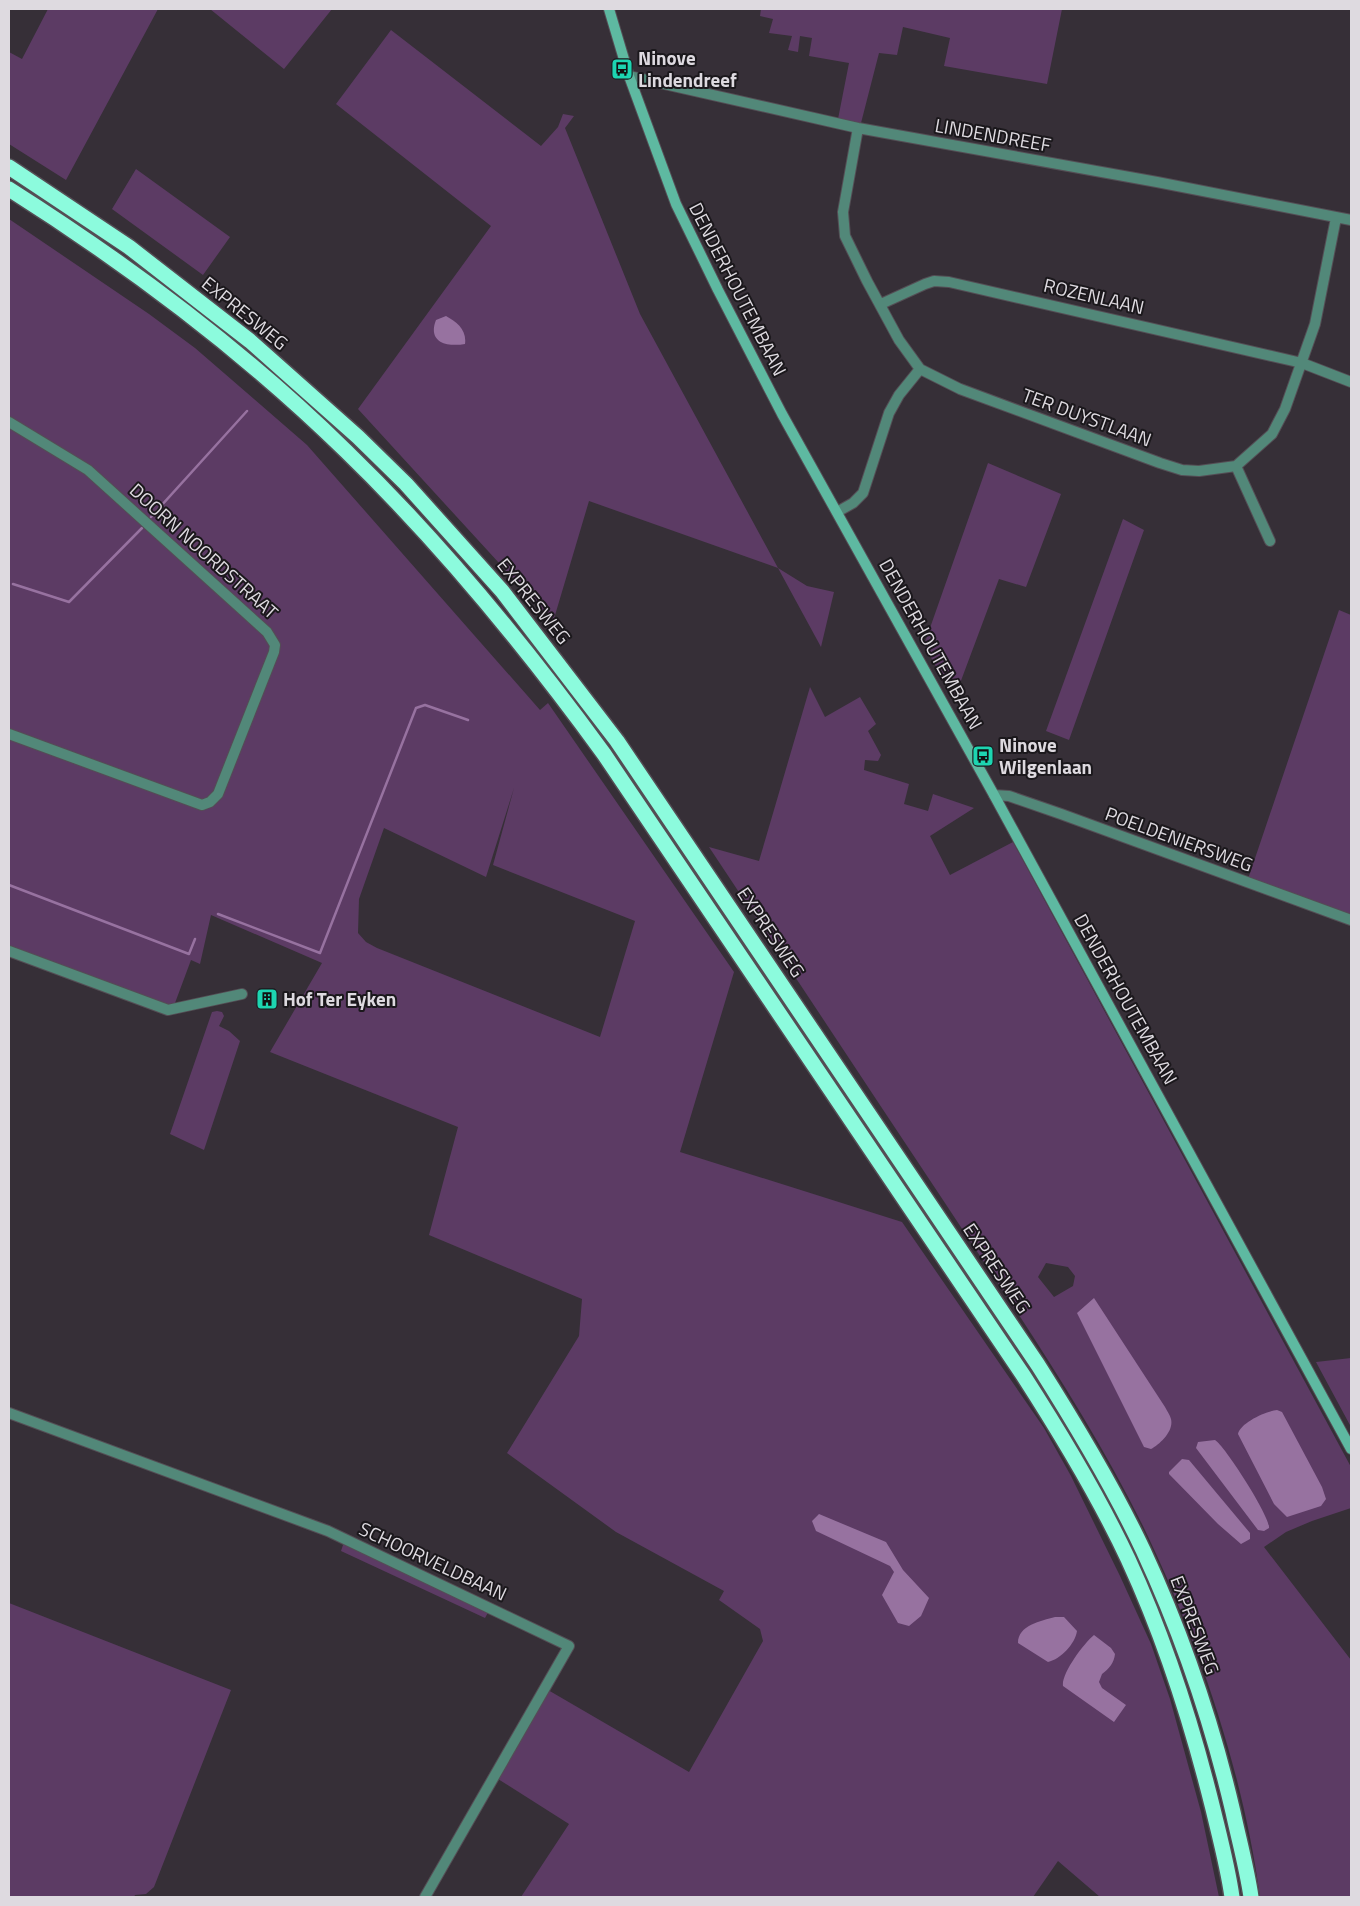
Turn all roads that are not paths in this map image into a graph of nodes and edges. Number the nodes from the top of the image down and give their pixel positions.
1 (610, 9) edge
2 (629, 76) junction
3 (858, 128) junction
4 (9, 167) edge
5 (9, 189) edge
6 (1336, 218) junction
7 (1351, 220) edge
8 (880, 304) junction
9 (1302, 363) junction
10 (920, 369) junction
11 (1351, 382) edge
12 (9, 422) edge
13 (1236, 466) junction
14 (837, 512) junction
15 (1270, 541) dead end
16 (9, 734) edge
17 (994, 795) junction
18 (1351, 920) edge
19 (9, 951) edge
20 (242, 994) dead end
21 (9, 1413) edge
22 (1351, 1449) edge
23 (425, 1897) edge
24 (1232, 1897) edge
25 (1251, 1897) edge

1 - 2 street, DENDERHOUTEMBAAN
2 - 3 street, LINDENDREEF
2 - 14 street, DENDERHOUTEMBAAN
3 - 6 street, LINDENDREEF
3 - 8 street, TER DUYSTLAAN
4 - 25 highway, EXPRESWEG
5 - 24 highway, EXPRESWEG
6 - 7 street, LINDENDREEF
6 - 9 street
8 - 9 street, ROZENLAAN
8 - 10 street, TER DUYSTLAAN
9 - 11 street, ROZENLAAN
9 - 13 street
10 - 13 street, TER DUYSTLAAN
10 - 14 street
12 - 16 street, DOORN NOORDSTRAAT
13 - 15 street
14 - 17 street, DENDERHOUTEMBAAN
17 - 18 street, POELDENIERSWEG
17 - 22 street, DENDERHOUTEMBAAN
19 - 20 street
21 - 23 street, SCHOORVELDBAAN

